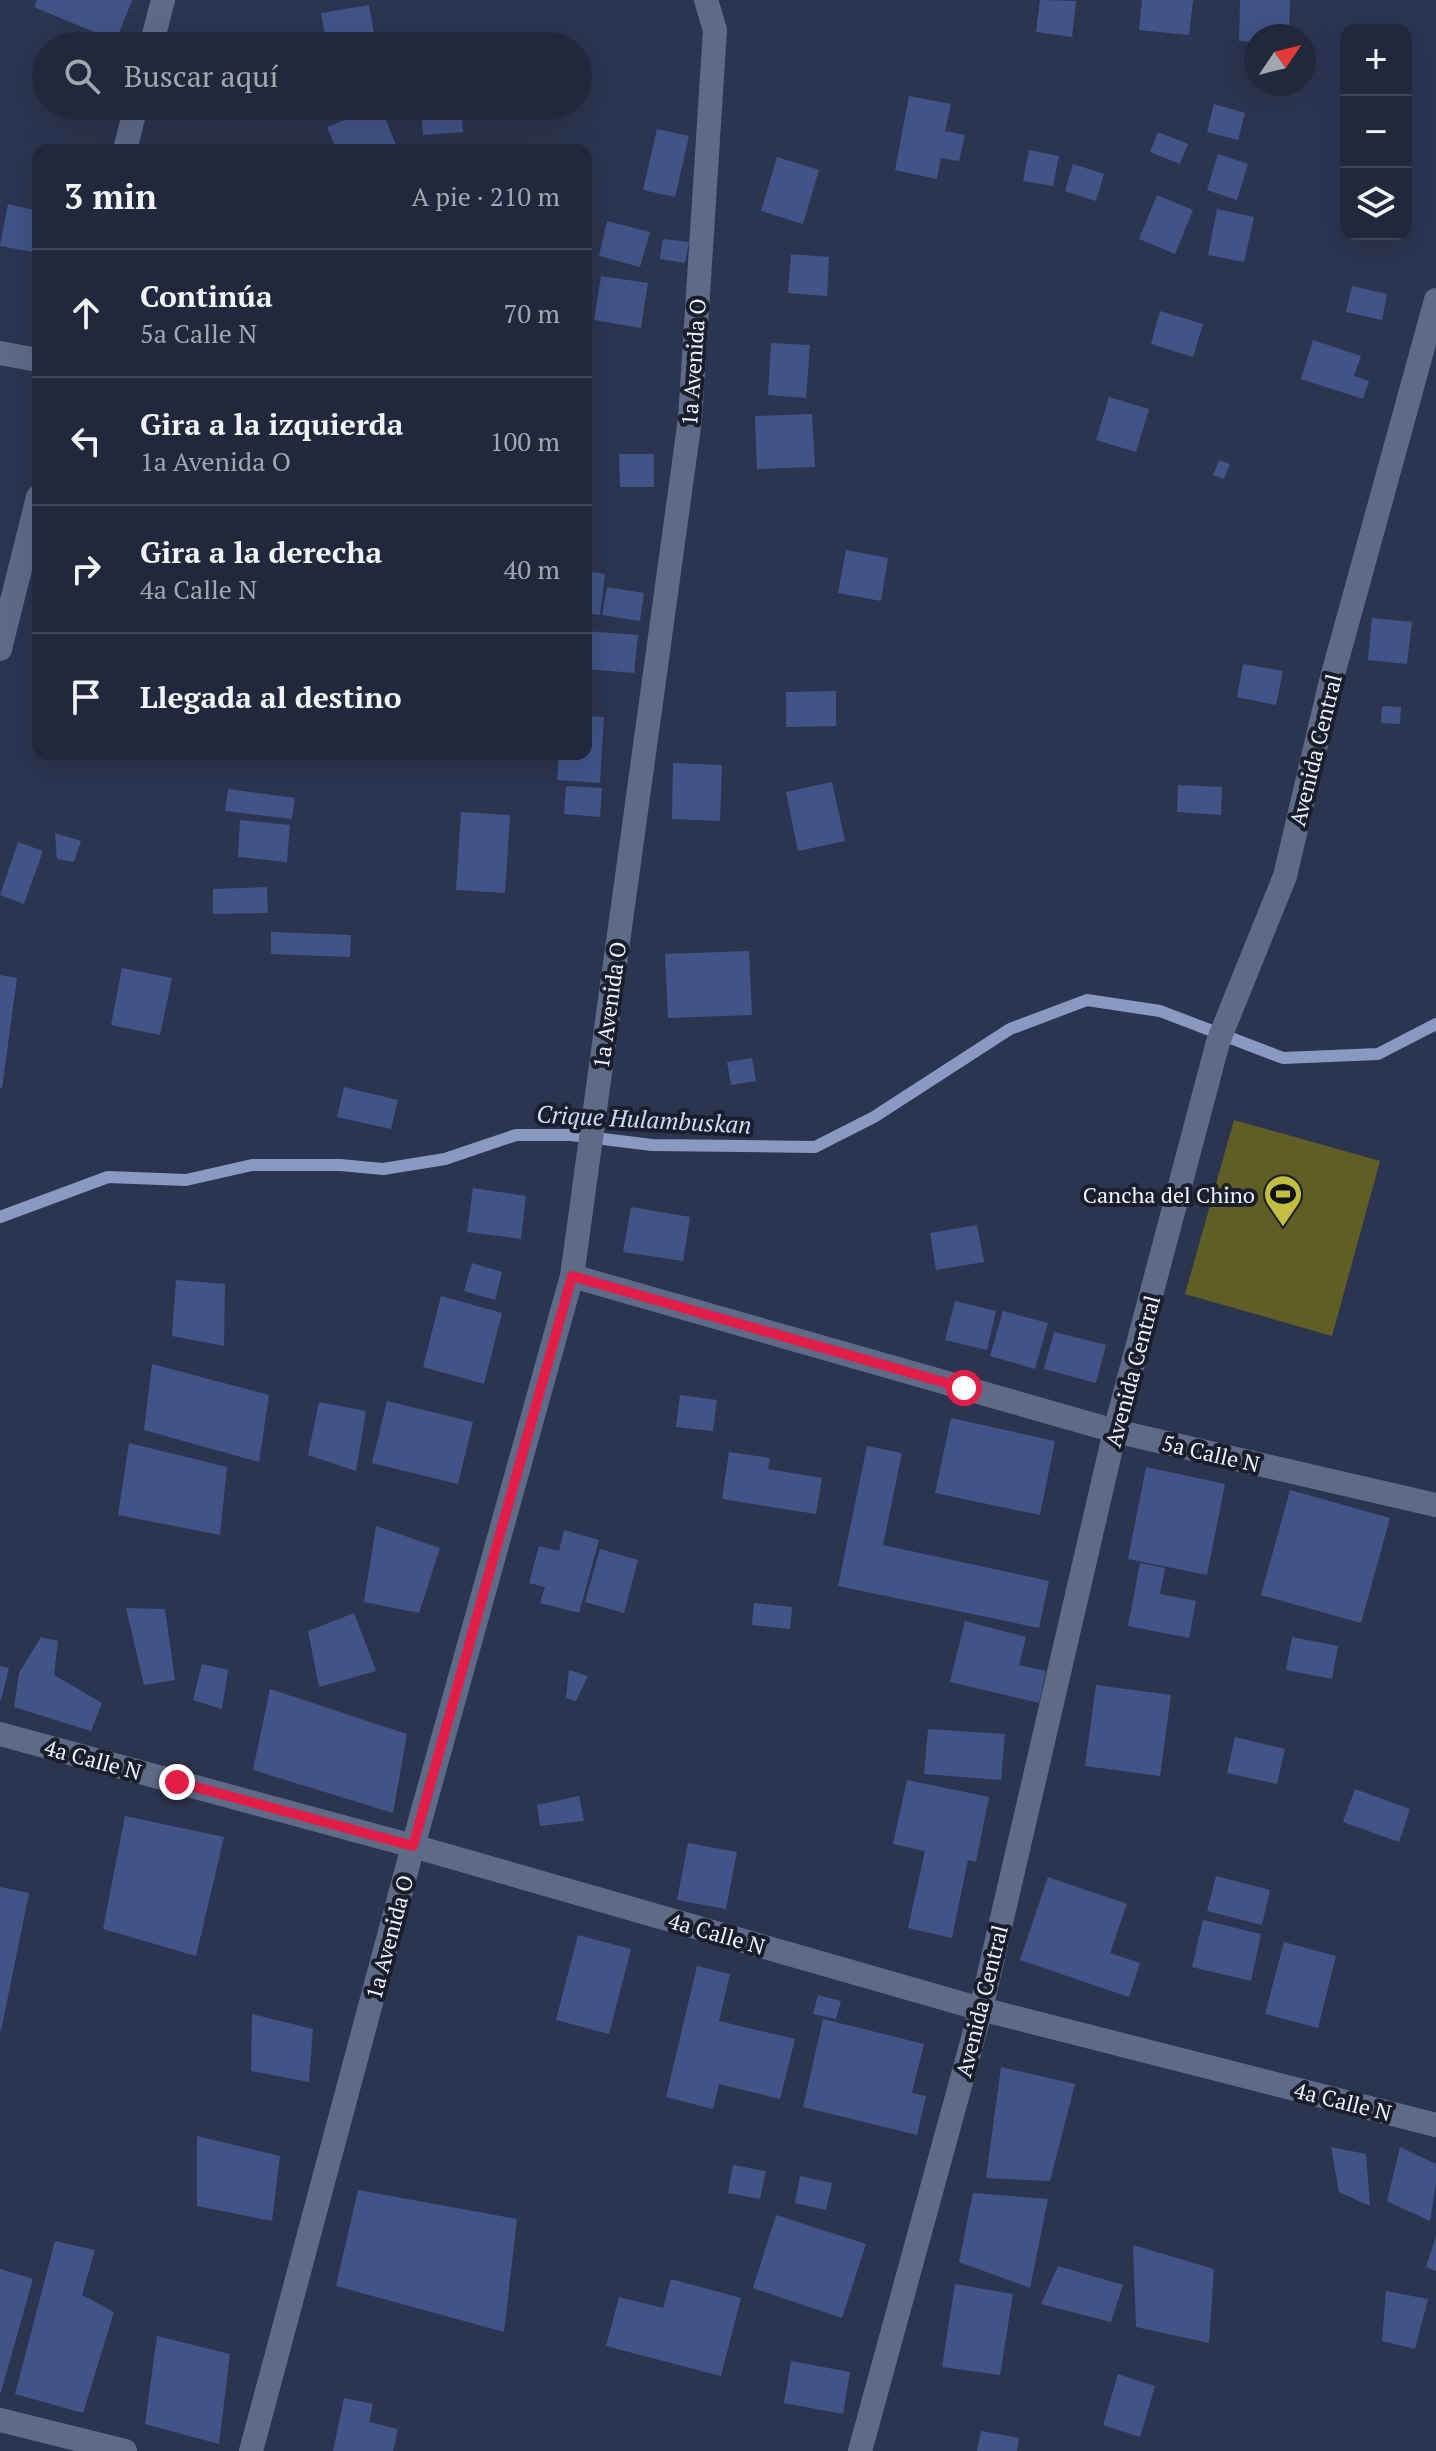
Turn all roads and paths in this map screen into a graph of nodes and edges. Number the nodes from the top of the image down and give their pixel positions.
1 (163, 0) edge
2 (706, 0) edge
3 (155, 32) edge
4 (132, 120) edge
5 (126, 144) edge
6 (1436, 300) edge
7 (0, 353) edge
8 (32, 359) edge
9 (32, 521) edge
10 (0, 649) edge
11 (572, 1276) junction
12 (1115, 1431) junction
13 (1436, 1505) edge
14 (0, 1734) edge
15 (413, 1846) junction
16 (981, 2009) junction
17 (1436, 2125) edge
18 (0, 2420) edge
19 (125, 2451) edge
20 (251, 2451) edge
21 (860, 2451) edge

1 - 3 street
2 - 11 street, 1a Avenida O
4 - 5 street
6 - 12 street, Avenida Central
7 - 8 street
9 - 10 street
11 - 12 street, 5a Calle N
11 - 15 street, 1a Avenida O
12 - 13 street, 5a Calle N
12 - 16 street, Avenida Central
14 - 15 street, 4a Calle N
15 - 16 street, 4a Calle N
15 - 20 street, 1a Avenida O
16 - 17 street, 4a Calle N
16 - 21 street, Avenida Central
18 - 19 street

